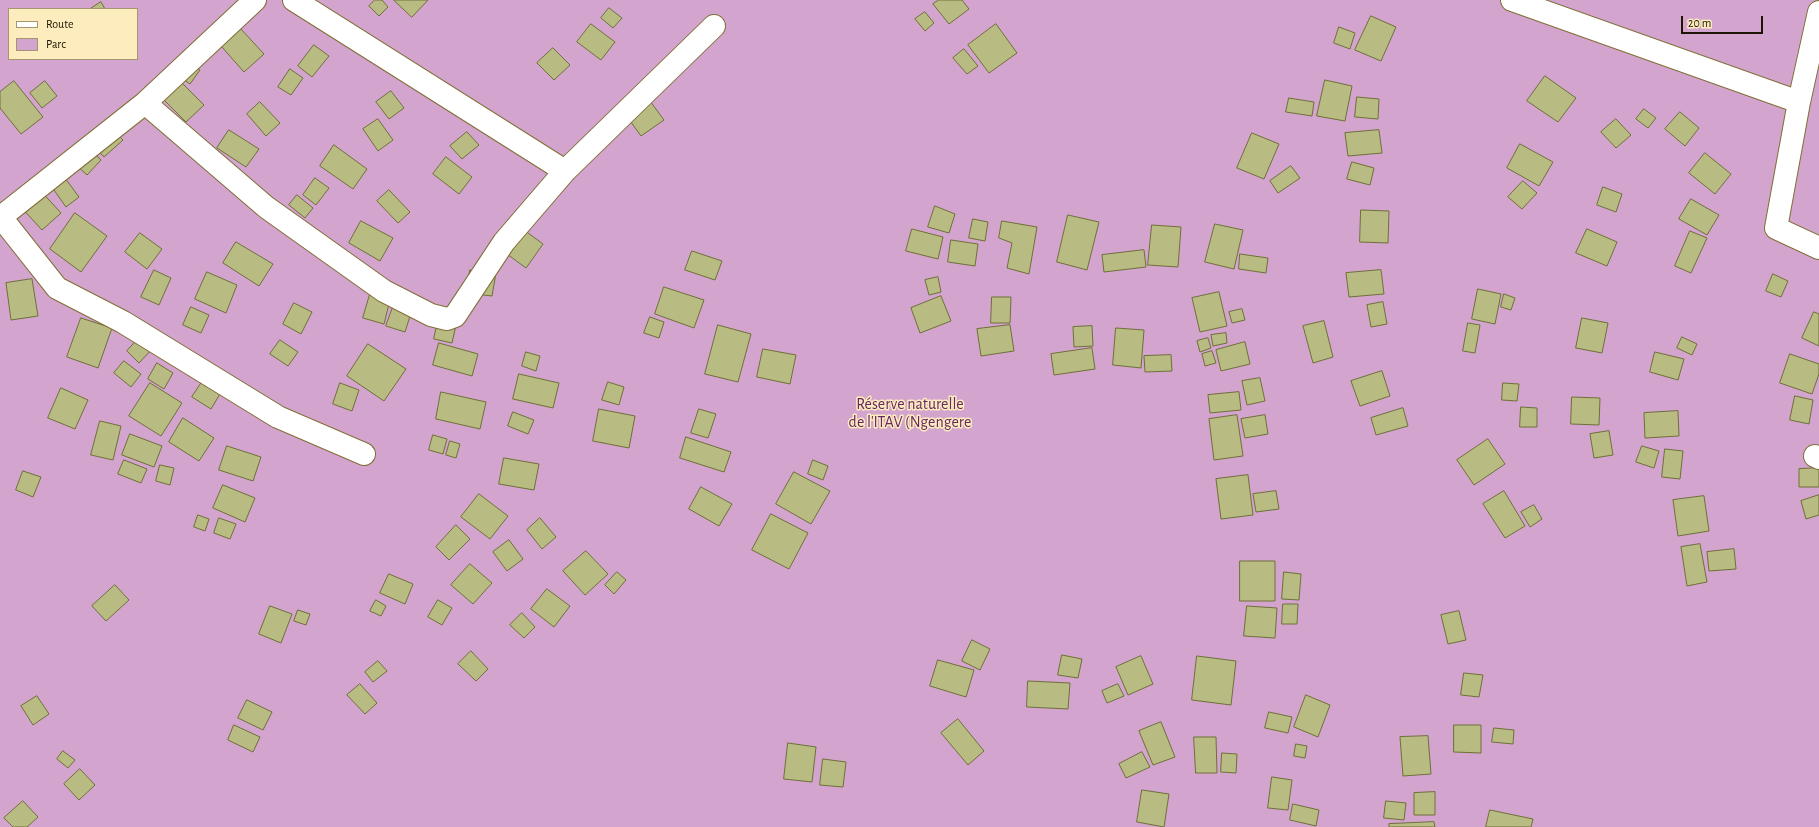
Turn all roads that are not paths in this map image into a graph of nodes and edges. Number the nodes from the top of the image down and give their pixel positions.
1 (255, 0) edge
2 (294, 0) edge
3 (1512, 0) edge
4 (1819, 12) edge
5 (714, 26) dead end
6 (145, 102) junction
7 (1799, 102) junction
8 (565, 171) junction
9 (0, 217) edge
10 (1819, 248) edge
11 (364, 454) dead end

1 - 6 street
2 - 8 street
3 - 7 street
4 - 7 street
5 - 8 street
6 - 8 street
6 - 9 street
7 - 10 street
9 - 11 street

